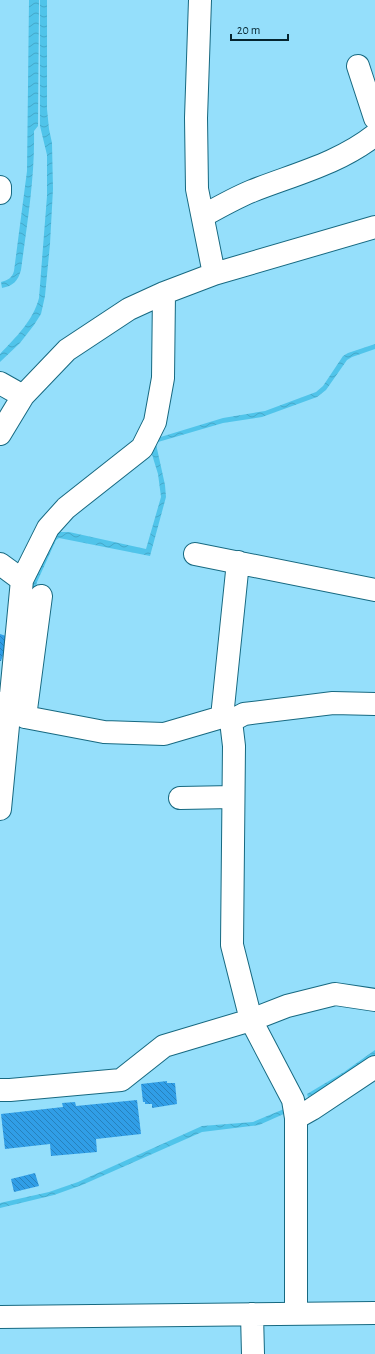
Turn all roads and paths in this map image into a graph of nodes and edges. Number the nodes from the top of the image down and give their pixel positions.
1 (200, 0) edge
2 (358, 66) dead end
3 (375, 118) edge
4 (375, 135) edge
5 (0, 187) edge
6 (0, 193) edge
7 (202, 216) junction
8 (375, 227) edge
9 (214, 274) junction
10 (164, 293) junction
11 (0, 383) edge
12 (23, 396) junction
13 (0, 434) edge
14 (194, 554) dead end
15 (238, 562) junction
16 (0, 564) edge
17 (22, 580) junction
18 (375, 590) edge
19 (41, 596) dead end
20 (375, 704) edge
21 (11, 709) edge
22 (227, 719) junction
23 (233, 797) junction
24 (180, 798) dead end
25 (0, 809) edge
26 (375, 1000) edge
27 (252, 1020) junction
28 (375, 1066) edge
29 (0, 1090) edge
30 (296, 1118) junction
31 (375, 1313) edge
32 (252, 1314) junction
33 (296, 1314) junction
34 (0, 1316) edge
35 (253, 1354) edge

1 - 7 street
2 - 3 street
4 - 7 street
5 - 6 street
7 - 9 street
8 - 9 street
9 - 10 street
10 - 12 street
10 - 17 street
11 - 12 street
12 - 13 street
14 - 15 street
15 - 18 street
15 - 22 street
16 - 17 street
17 - 21 street
19 - 21 street
20 - 22 street
21 - 22 street
21 - 25 street
22 - 23 street
23 - 24 street
23 - 27 street
26 - 27 street
27 - 29 street
27 - 30 street
28 - 30 street
30 - 33 street
31 - 33 street
32 - 33 street
32 - 34 street
32 - 35 street

